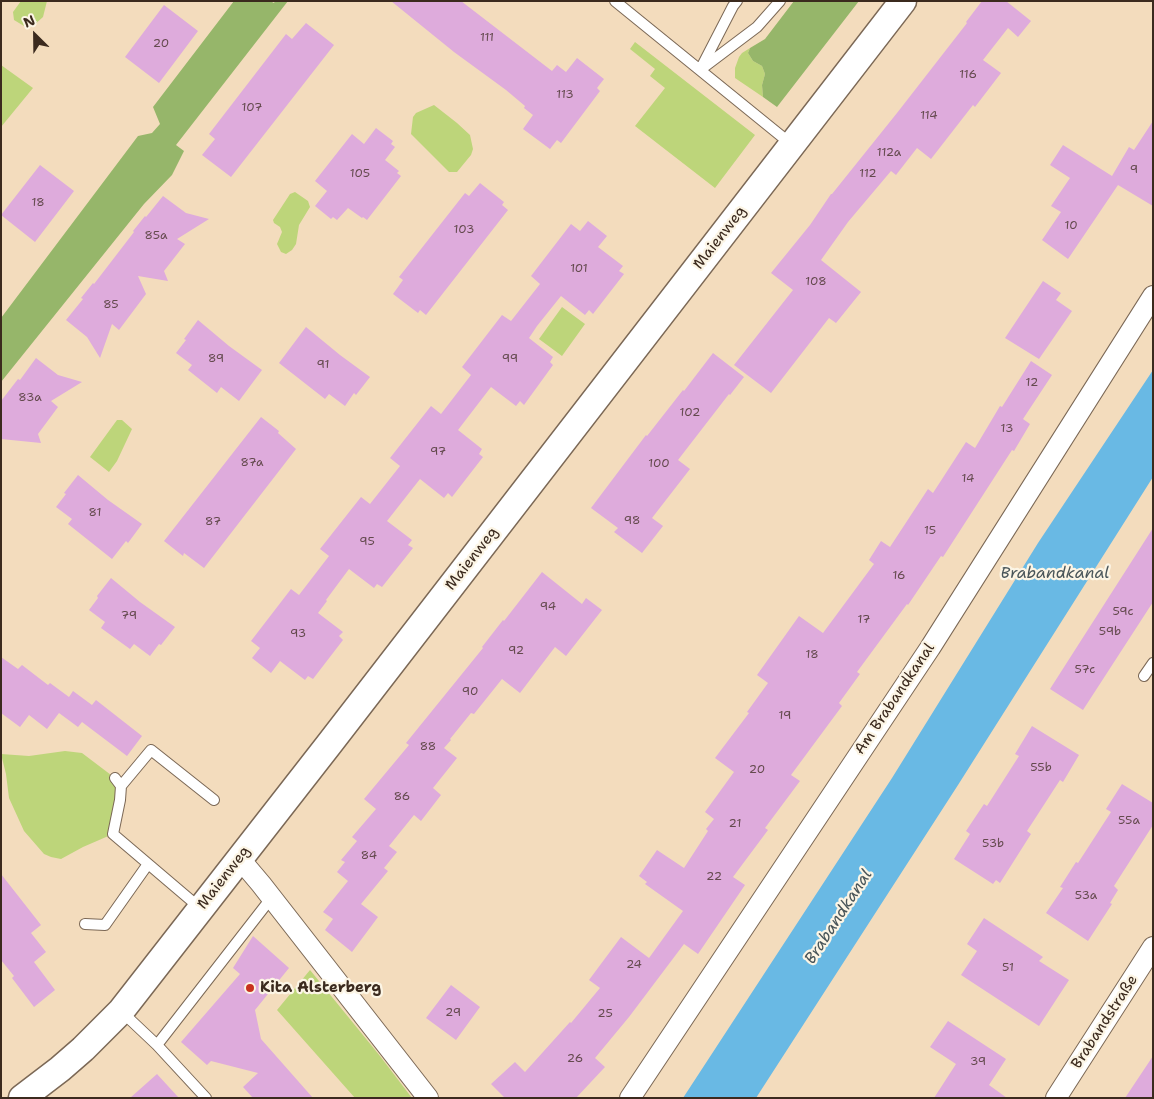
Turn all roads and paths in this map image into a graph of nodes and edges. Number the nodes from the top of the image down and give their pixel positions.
1 (737, 1) edge
2 (780, 1) edge
3 (904, 1) edge
4 (617, 2) edge
5 (700, 70) junction
6 (792, 144) junction
7 (1153, 296) edge
8 (1153, 663) edge
9 (1144, 676) dead end
10 (214, 800) dead end
11 (240, 858) junction
12 (148, 864) junction
13 (272, 897) junction
14 (200, 908) junction
15 (85, 924) dead end
16 (1153, 947) edge
17 (121, 1011) junction
18 (156, 1045) junction
19 (22, 1098) edge
20 (206, 1098) edge
21 (428, 1098) edge
22 (630, 1098) edge
23 (1056, 1098) edge

1 - 5 lane
2 - 5 lane
3 - 6 street, Maienweg
4 - 5 lane
5 - 6 lane
6 - 11 street, Maienweg
7 - 22 street, Am Brabandkanal
8 - 9 lane
10 - 12 lane
11 - 13 street
11 - 14 street, Maienweg
12 - 14 lane
12 - 15 lane
13 - 18 lane
13 - 21 street
14 - 17 street, Maienweg
16 - 23 street, Brabandstraße
17 - 18 lane
17 - 19 street, Maienweg
18 - 20 lane

